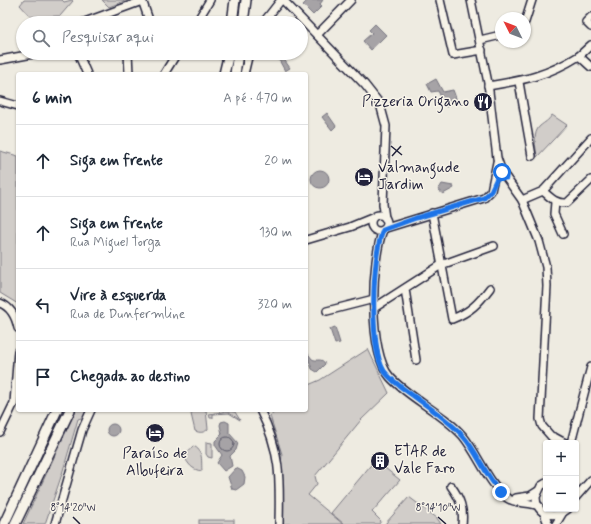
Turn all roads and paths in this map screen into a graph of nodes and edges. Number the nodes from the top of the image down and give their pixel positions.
1 (142, 0) edge
2 (210, 0) edge
3 (235, 0) edge
4 (246, 0) edge
5 (282, 0) edge
6 (351, 0) edge
7 (440, 0) edge
8 (471, 0) edge
9 (532, 0) edge
10 (528, 12) edge
11 (100, 16) edge
12 (148, 16) edge
13 (200, 16) edge
14 (233, 16) edge
15 (244, 16) edge
16 (269, 16) edge
17 (298, 16) edge
18 (591, 18) edge
19 (308, 26) edge
20 (591, 27) edge
21 (317, 35) junction
22 (495, 36) edge
23 (480, 40) junction
24 (591, 45) edge
25 (482, 50) junction
26 (579, 56) junction
27 (16, 57) edge
28 (0, 60) edge
29 (80, 60) edge
30 (129, 60) edge
31 (171, 60) edge
32 (227, 60) edge
33 (237, 60) edge
34 (247, 60) edge
35 (591, 67) edge
36 (86, 72) edge
37 (130, 72) edge
38 (165, 72) edge
39 (224, 72) edge
40 (235, 72) edge
41 (244, 72) edge
42 (519, 82) junction
43 (488, 86) junction
44 (0, 101) edge
45 (16, 105) edge
46 (591, 138) edge
47 (532, 156) dead end
48 (497, 158) junction
49 (506, 178) junction
50 (591, 180) edge
51 (494, 182) junction
52 (543, 191) junction
53 (522, 200) junction
54 (555, 202) junction
55 (384, 204) junction
56 (432, 213) junction
57 (374, 217) junction
58 (416, 218) junction
59 (386, 219) junction
60 (350, 227) junction
61 (374, 229) junction
62 (384, 229) junction
63 (563, 234) dead end
64 (308, 239) edge
65 (494, 246) dead end
66 (378, 247) junction
67 (441, 265) junction
68 (490, 288) dead end
69 (405, 289) junction
70 (374, 299) junction
71 (0, 303) edge
72 (374, 308) junction
73 (327, 311) dead end
74 (16, 323) edge
75 (416, 360) dead end
76 (591, 367) edge
77 (16, 377) edge
78 (56, 412) edge
79 (69, 412) edge
80 (90, 412) edge
81 (261, 412) edge
82 (0, 432) edge
83 (547, 432) junction
84 (554, 440) edge
85 (560, 440) edge
86 (572, 440) edge
87 (591, 480) edge
88 (452, 486) dead end
89 (543, 486) edge
90 (579, 486) edge
91 (538, 491) junction
92 (501, 492) junction
93 (579, 494) edge
94 (539, 506) junction
95 (561, 512) edge
96 (564, 512) edge
97 (544, 513) junction
98 (4, 524) edge
99 (15, 524) edge
100 (55, 524) edge
101 (279, 524) edge
102 (462, 524) edge
103 (548, 524) edge
104 (556, 524) edge

1 - 11 street
1 - 12 street
2 - 13 street
3 - 14 main road
4 - 15 main road
5 - 16 street
5 - 17 street
6 - 21 street
7 - 25 street
8 - 23 street
9 - 10 street
18 - 20 street
19 - 21 street
21 - 55 street
22 - 23 street
23 - 25 street
24 - 26 street
25 - 43 street
26 - 35 street
26 - 42 street
27 - 28 street
29 - 36 street
30 - 37 street
31 - 38 street
32 - 39 main road
33 - 40 main road
34 - 41 street
42 - 43 street
42 - 47 street
43 - 48 street
44 - 45 street
46 - 52 street
48 - 49 street
48 - 51 street
49 - 51 street
49 - 53 street
50 - 54 street
51 - 56 street
52 - 53 street
52 - 54 street
53 - 83 street
54 - 63 street
55 - 57 street
55 - 59 street
56 - 58 street
56 - 67 street
57 - 59 street
57 - 60 street
57 - 61 street
58 - 59 street
58 - 62 street
59 - 62 street
60 - 61 street
60 - 64 street
61 - 62 street
61 - 66 street
62 - 66 street
65 - 67 street
66 - 70 street
67 - 68 street
67 - 69 street
69 - 72 street
69 - 75 street
70 - 72 street
70 - 73 street
71 - 74 street
72 - 92 street
76 - 86 street
77 - 82 street
78 - 98 main road
79 - 99 main road
80 - 100 street
81 - 101 street
83 - 84 street
83 - 85 street
87 - 90 street
87 - 93 street
88 - 102 street
89 - 91 street
91 - 92 street
91 - 94 street
92 - 94 street
94 - 97 street
95 - 97 street
96 - 104 street
97 - 103 street

